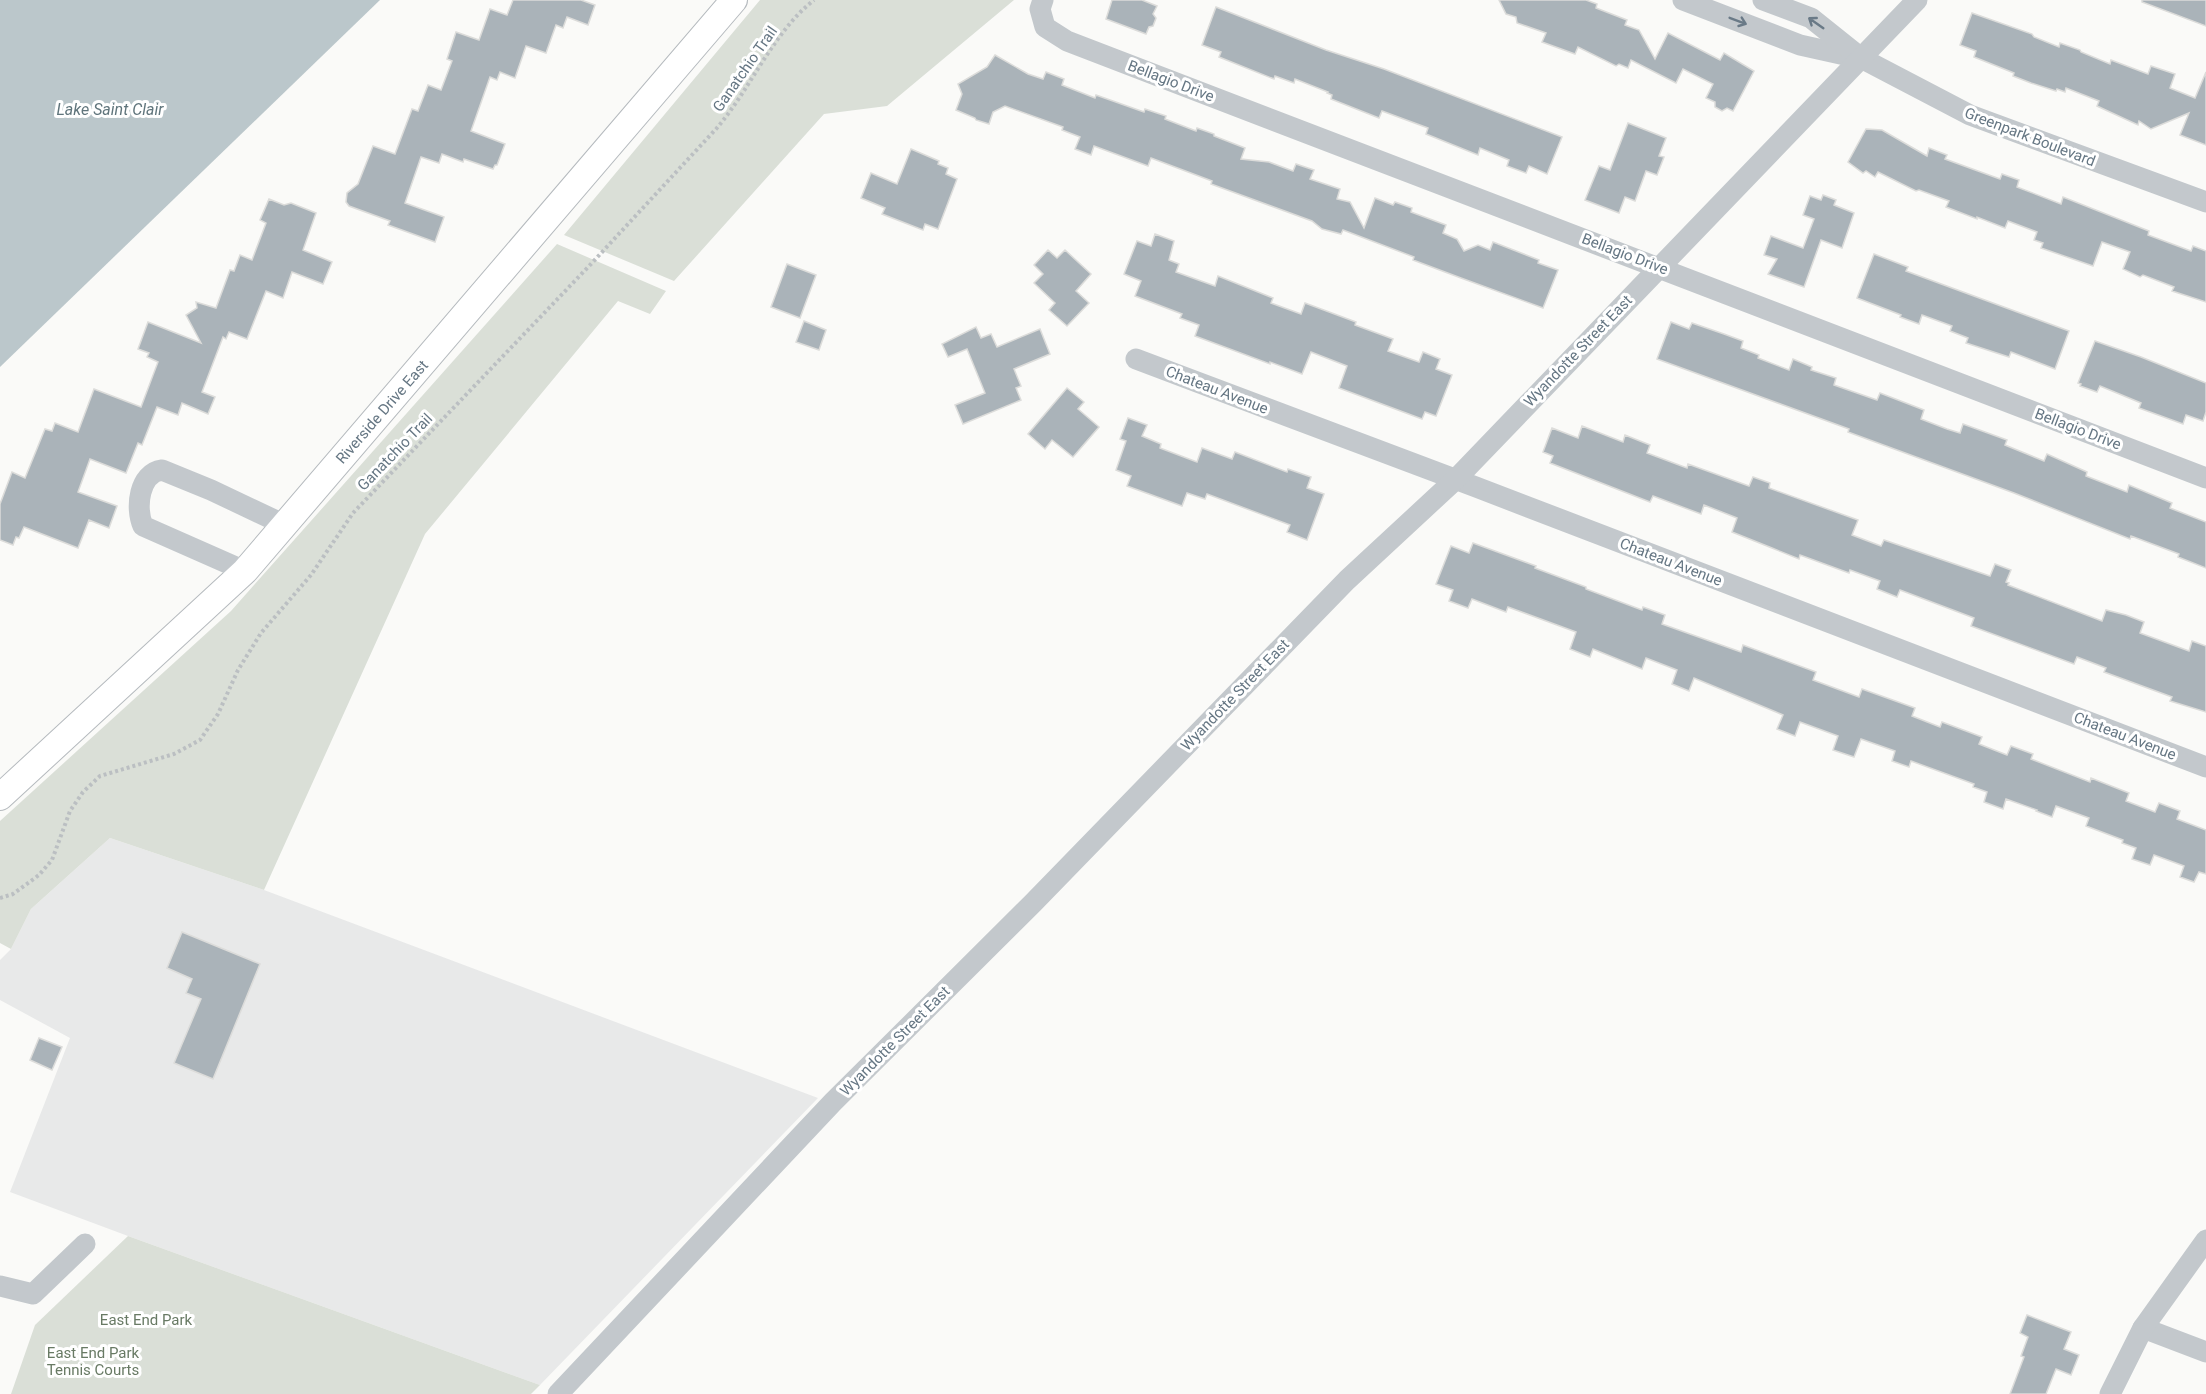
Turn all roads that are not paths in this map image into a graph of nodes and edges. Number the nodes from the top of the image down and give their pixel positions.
1 (734, 0) edge
2 (1043, 0) edge
3 (1683, 0) edge
4 (1763, 0) edge
5 (1917, 0) edge
6 (1861, 58) junction
7 (2206, 202) edge
8 (1658, 267) junction
9 (1136, 359) dead end
10 (2206, 478) edge
11 (1456, 479) junction
12 (285, 525) junction
13 (245, 571) junction
14 (2206, 767) edge
15 (0, 797) edge
16 (2206, 1240) edge
17 (85, 1244) dead end
18 (0, 1286) edge
19 (2143, 1328) junction
20 (2206, 1352) edge
21 (558, 1394) edge
22 (2110, 1394) edge

1 - 12 main road, Riverside Drive East
2 - 8 street, Bellagio Drive
3 -> 6 street, Greenpark Boulevard
6 -> 4 street, Greenpark Boulevard
5 - 6 street, Wyandotte Street East
6 - 7 street, Greenpark Boulevard
6 - 8 street, Wyandotte Street East
8 - 10 street, Bellagio Drive
8 - 11 street, Wyandotte Street East
9 - 11 street, Chateau Avenue
11 - 14 street, Chateau Avenue
11 - 21 street, Wyandotte Street East
12 - 13 main road, Riverside Drive East
12 - 13 street
13 - 15 main road, Riverside Drive East
16 - 19 street
17 - 18 street
19 - 20 street
19 - 22 street

